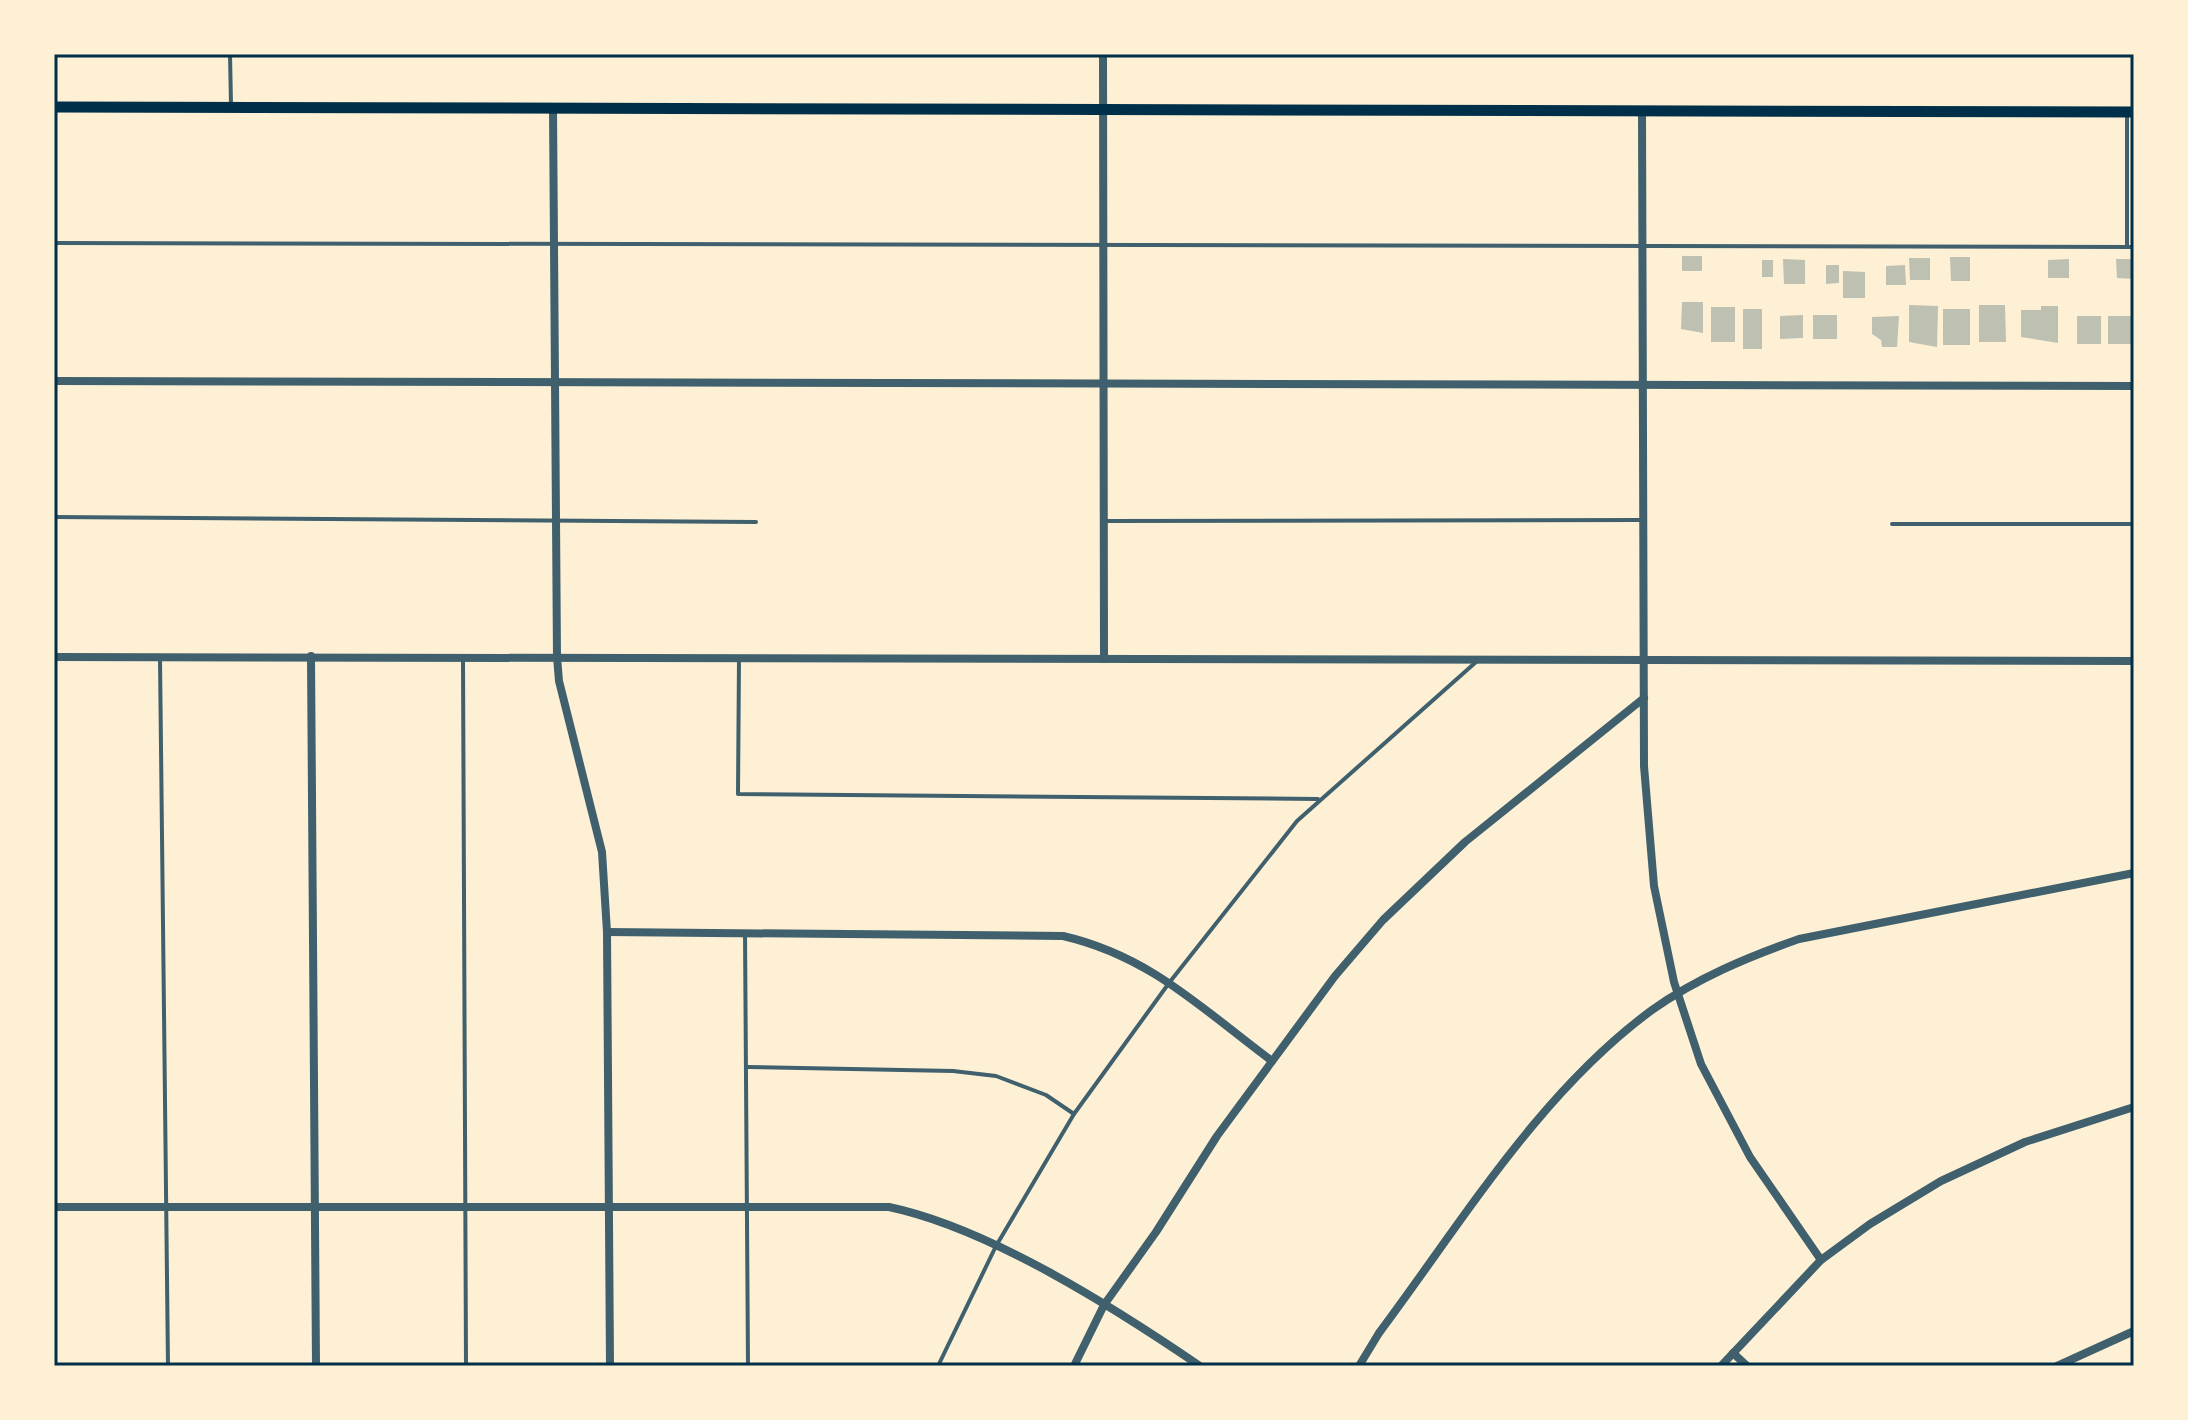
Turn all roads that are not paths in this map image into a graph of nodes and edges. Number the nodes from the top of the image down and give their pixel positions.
1 (230, 54) edge
2 (1103, 54) edge
3 (54, 107) edge
4 (231, 107) junction
5 (553, 108) junction
6 (1103, 110) junction
7 (1642, 112) junction
8 (2131, 112) edge
9 (557, 242) junction
10 (54, 243) edge
11 (1102, 244) junction
12 (1645, 245) junction
13 (2127, 247) junction
14 (2134, 247) edge
15 (558, 380) junction
16 (54, 381) edge
17 (1103, 383) junction
18 (1641, 385) junction
19 (2134, 386) edge
20 (54, 517) edge
21 (1645, 520) junction
22 (557, 521) junction
23 (1103, 521) junction
24 (756, 522) dead end
25 (1892, 524) dead end
26 (2134, 524) edge
27 (160, 656) junction
28 (311, 656) junction
29 (54, 657) edge
30 (463, 657) junction
31 (557, 657) junction
32 (739, 658) junction
33 (1104, 659) junction
34 (1477, 660) junction
35 (1645, 661) junction
36 (2134, 661) edge
37 (1644, 698) junction
38 (1318, 799) junction
39 (2134, 873) edge
40 (607, 932) junction
41 (745, 932) junction
42 (1169, 983) junction
43 (1677, 993) junction
44 (1272, 1061) junction
45 (747, 1067) junction
46 (2134, 1107) edge
47 (1074, 1114) junction
48 (169, 1206) junction
49 (467, 1206) junction
50 (608, 1206) junction
51 (747, 1206) junction
52 (54, 1207) edge
53 (313, 1207) junction
54 (996, 1246) junction
55 (1821, 1260) junction
56 (1104, 1305) junction
57 (2134, 1331) edge
58 (1733, 1353) junction
59 (168, 1366) edge
60 (316, 1366) edge
61 (466, 1366) edge
62 (610, 1366) edge
63 (748, 1366) edge
64 (938, 1366) edge
65 (1074, 1366) edge
66 (1200, 1366) edge
67 (1359, 1366) edge
68 (1721, 1366) edge
69 (1747, 1366) edge
70 (2057, 1366) edge

1 - 4 lane
2 - 6 street
3 - 4 main road
4 - 5 main road
5 - 6 main road
5 - 9 street
6 - 7 main road
6 - 11 street
7 - 8 main road
7 - 12 street
8 - 13 lane
9 - 10 lane
9 - 11 lane
9 - 15 street
11 - 12 lane
11 - 17 street
12 - 13 lane
12 - 18 street
13 - 14 lane
15 - 16 street
15 - 17 street
15 - 22 street
17 - 18 street
17 - 23 street
18 - 19 street
18 - 21 street
20 - 22 lane
21 - 23 lane
21 - 35 street
22 - 24 lane
22 - 31 street
23 - 33 street
25 - 26 lane
27 - 28 street
27 - 29 street
27 - 48 lane
28 - 30 street
28 - 53 street
30 - 31 street
30 - 49 lane
31 - 32 street
31 - 40 street
32 - 33 street
32 - 38 lane
33 - 34 street
34 - 35 street
34 - 38 lane
35 - 36 street
35 - 37 street
37 - 43 street
37 - 44 street
38 - 42 lane
39 - 43 street
40 - 41 street
40 - 50 street
41 - 42 street
41 - 45 lane
42 - 44 street
42 - 47 lane
43 - 55 street
43 - 67 street
44 - 56 street
45 - 47 lane
45 - 51 lane
46 - 55 street
47 - 54 lane
48 - 52 street
48 - 53 street
48 - 59 lane
49 - 50 street
49 - 53 street
49 - 61 lane
50 - 51 street
50 - 62 street
51 - 54 street
51 - 63 lane
53 - 60 street
54 - 56 street
54 - 64 lane
55 - 58 street
56 - 65 street
56 - 66 street
57 - 70 street
58 - 68 street
58 - 69 street

